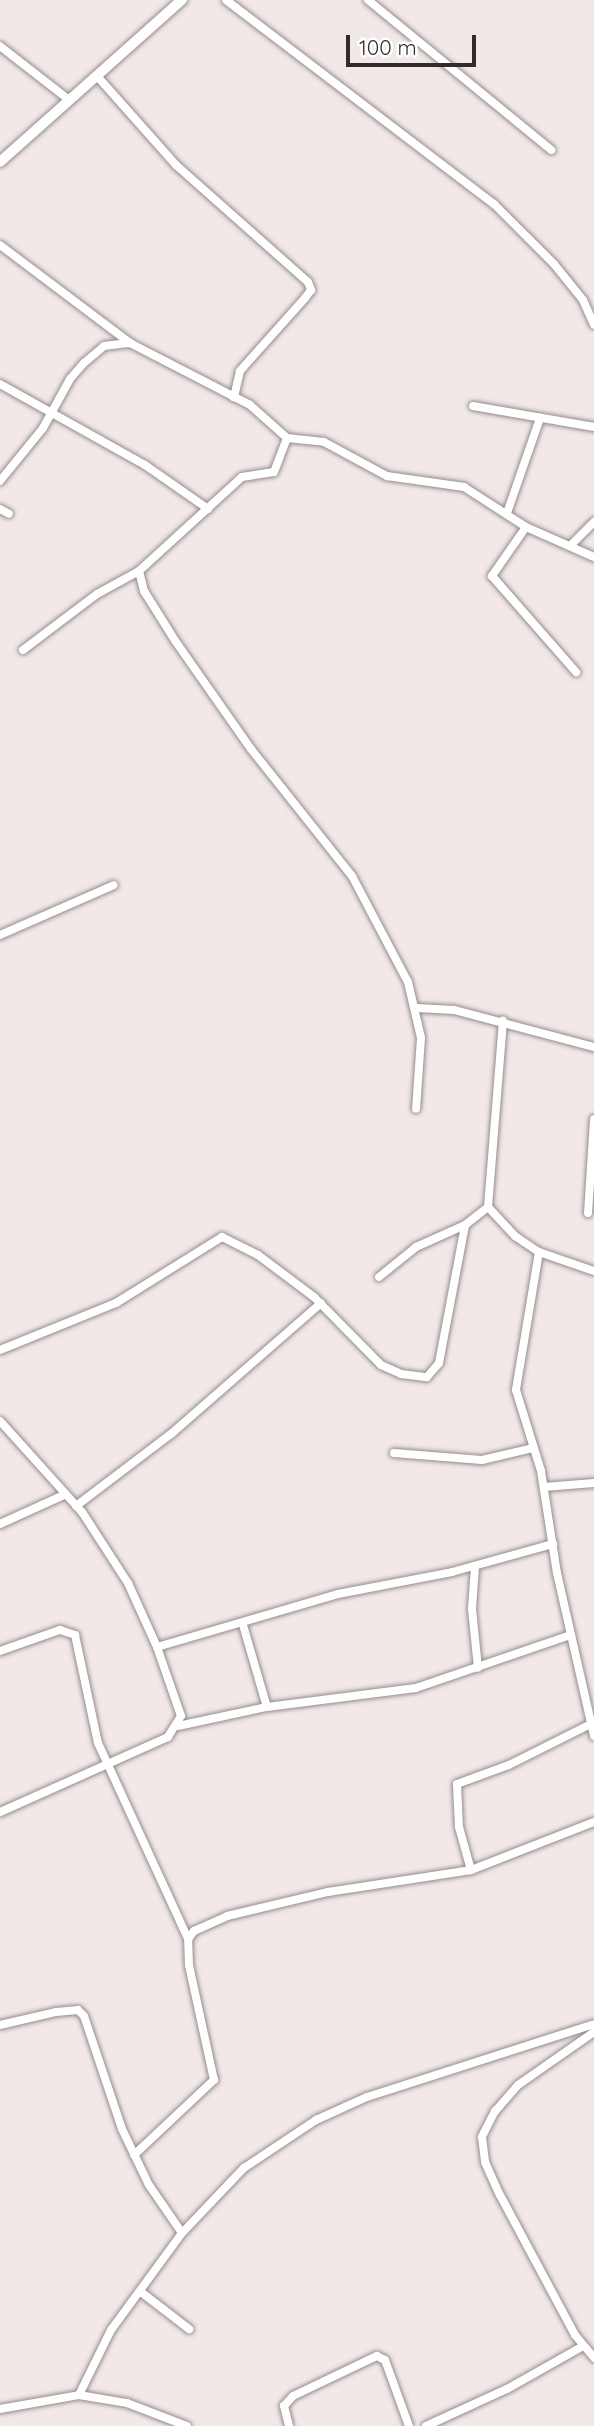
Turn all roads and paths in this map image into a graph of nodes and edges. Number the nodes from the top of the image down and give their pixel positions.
1 (182, 0) edge
2 (226, 0) edge
3 (368, 0) edge
4 (0, 46) edge
5 (97, 76) junction
6 (69, 100) junction
7 (551, 150) dead end
8 (0, 162) edge
9 (0, 245) edge
10 (594, 325) edge
11 (130, 342) junction
12 (0, 384) edge
13 (234, 397) junction
14 (472, 406) dead end
15 (52, 414) junction
16 (540, 418) junction
17 (594, 427) edge
18 (286, 438) junction
19 (0, 481) edge
20 (0, 509) edge
21 (208, 509) junction
22 (507, 513) junction
23 (9, 514) dead end
24 (594, 522) edge
25 (526, 527) junction
26 (571, 545) junction
27 (594, 557) edge
28 (139, 571) junction
29 (23, 650) dead end
30 (576, 672) dead end
31 (114, 885) dead end
32 (0, 935) edge
33 (417, 1009) junction
34 (503, 1021) junction
35 (594, 1046) edge
36 (416, 1109) dead end
37 (594, 1119) edge
38 (488, 1207) junction
39 (588, 1213) dead end
40 (465, 1225) junction
41 (540, 1252) junction
42 (594, 1271) edge
43 (379, 1277) dead end
44 (321, 1303) junction
45 (0, 1350) edge
46 (0, 1421) edge
47 (533, 1448) junction
48 (394, 1453) dead end
49 (594, 1483) edge
50 (544, 1487) junction
51 (66, 1494) junction
52 (76, 1506) junction
53 (0, 1524) edge
54 (553, 1544) junction
55 (475, 1567) junction
56 (243, 1625) junction
57 (572, 1635) junction
58 (157, 1647) junction
59 (0, 1651) edge
60 (478, 1668) junction
61 (267, 1707) junction
62 (592, 1724) junction
63 (178, 1726) junction
64 (594, 1736) edge
65 (107, 1766) junction
66 (0, 1812) edge
67 (594, 1822) edge
68 (471, 1870) junction
69 (188, 1939) junction
70 (594, 2024) edge
71 (0, 2025) edge
72 (594, 2032) edge
73 (134, 2155) junction
74 (182, 2233) junction
75 (141, 2292) junction
76 (189, 2329) dead end
77 (583, 2346) junction
78 (594, 2358) edge
79 (79, 2395) junction
80 (0, 2409) edge
81 (187, 2426) edge
82 (289, 2426) edge
83 (409, 2426) edge
84 (426, 2426) edge

1 - 5 main road
2 - 10 street
3 - 7 street
4 - 6 street
5 - 6 main road
5 - 13 street
6 - 8 main road
9 - 11 street
11 - 13 street
11 - 15 street
12 - 15 street
13 - 18 street
14 - 16 street
15 - 19 street
15 - 21 street
16 - 17 street
16 - 22 street
18 - 21 street
18 - 22 street
20 - 23 street
21 - 28 street
22 - 25 street
24 - 26 street
25 - 26 street
25 - 30 street
26 - 27 street
28 - 29 street
28 - 33 street
31 - 32 street
33 - 34 street
33 - 36 street
34 - 35 street
34 - 38 street
37 - 39 street
38 - 40 street
38 - 41 street
40 - 43 street
40 - 44 street
41 - 42 street
41 - 47 street
44 - 45 street
44 - 52 street
46 - 51 street
47 - 48 street
47 - 50 street
49 - 50 street
50 - 54 street
51 - 52 street
51 - 53 street
52 - 58 street
54 - 55 street
54 - 57 street
55 - 56 street
55 - 60 street
56 - 58 street
56 - 61 street
57 - 60 street
57 - 62 street
58 - 63 street
59 - 65 street
60 - 61 street
61 - 63 street
62 - 64 street
62 - 68 street
63 - 65 street
65 - 66 street
65 - 69 street
67 - 68 street
68 - 69 street
69 - 73 street
70 - 74 street
71 - 73 street
72 - 77 street
73 - 74 street
74 - 75 street
75 - 76 street
75 - 79 street
77 - 78 street
77 - 84 street
79 - 80 street
79 - 81 street
82 - 83 street

